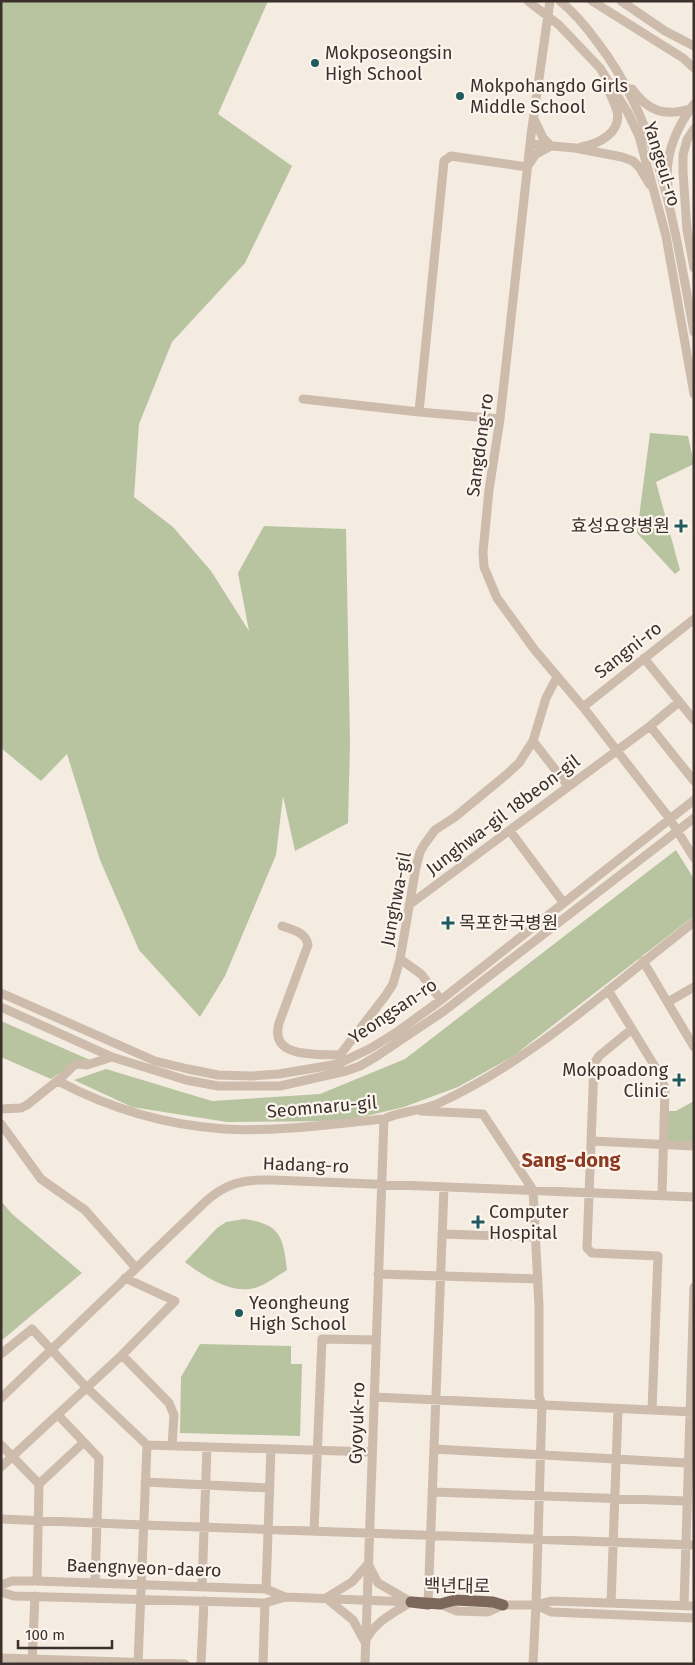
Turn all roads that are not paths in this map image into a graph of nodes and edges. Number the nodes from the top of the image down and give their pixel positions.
1 (528, 1) edge
2 (550, 1) edge
3 (560, 1) edge
4 (592, 1) edge
5 (621, 1) edge
6 (694, 46) edge
7 (582, 48) junction
8 (694, 68) edge
9 (619, 71) junction
10 (692, 107) edge
11 (534, 119) junction
12 (694, 129) edge
13 (530, 144) junction
14 (551, 146) junction
15 (575, 148) junction
16 (527, 167) junction
17 (663, 222) junction
18 (676, 234) junction
19 (694, 268) edge
20 (694, 332) edge
21 (694, 394) edge
22 (303, 399) dead end
23 (419, 412) junction
24 (500, 419) junction
25 (694, 619) edge
26 (644, 658) junction
27 (557, 676) junction
28 (679, 702) junction
29 (583, 707) junction
30 (694, 720) edge
31 (650, 726) junction
32 (533, 741) junction
33 (616, 750) junction
34 (694, 781) edge
35 (568, 786) junction
36 (694, 800) edge
37 (694, 818) edge
38 (670, 819) junction
39 (694, 823) edge
40 (678, 830) junction
41 (510, 831) junction
42 (694, 858) edge
43 (563, 902) junction
44 (409, 905) junction
45 (694, 922) edge
46 (282, 926) dead end
47 (400, 959) junction
48 (643, 961) junction
49 (694, 987) edge
50 (608, 990) junction
51 (1, 994) edge
52 (441, 1000) junction
53 (668, 1002) junction
54 (1, 1008) edge
55 (632, 1029) junction
56 (694, 1047) edge
57 (112, 1057) junction
58 (340, 1064) junction
59 (58, 1081) junction
60 (1, 1109) edge
61 (415, 1109) junction
62 (384, 1119) junction
63 (1, 1124) edge
64 (592, 1141) junction
65 (663, 1144) junction
66 (694, 1146) edge
67 (382, 1184) junction
68 (444, 1187) junction
69 (533, 1190) junction
70 (590, 1192) junction
71 (662, 1195) junction
72 (694, 1197) edge
73 (442, 1234) junction
74 (536, 1237) junction
75 (136, 1268) junction
76 (378, 1274) junction
77 (441, 1276) junction
78 (125, 1278) junction
79 (538, 1279) junction
80 (694, 1287) edge
81 (376, 1340) junction
82 (52, 1351) junction
83 (1, 1354) edge
84 (122, 1355) junction
85 (87, 1388) junction
86 (374, 1397) junction
87 (1, 1398) edge
88 (436, 1400) junction
89 (542, 1405) junction
90 (618, 1408) junction
91 (652, 1410) junction
92 (692, 1412) edge
93 (58, 1415) junction
94 (84, 1442) junction
95 (1, 1445) edge
96 (147, 1445) junction
97 (172, 1446) junction
98 (207, 1447) junction
99 (271, 1449) junction
100 (434, 1449) junction
101 (317, 1450) junction
102 (372, 1452) junction
103 (540, 1455) junction
104 (13, 1457) junction
105 (616, 1459) junction
106 (688, 1463) junction
107 (1, 1467) edge
108 (145, 1482) junction
109 (39, 1484) junction
110 (206, 1485) junction
111 (269, 1488) junction
112 (433, 1492) junction
113 (539, 1496) junction
114 (615, 1498) junction
115 (686, 1501) junction
116 (1, 1519) edge
117 (39, 1520) junction
118 (97, 1523) junction
119 (143, 1525) junction
120 (204, 1527) junction
121 (268, 1529) junction
122 (314, 1531) junction
123 (370, 1534) junction
124 (431, 1536) junction
125 (537, 1540) junction
126 (613, 1542) junction
127 (689, 1545) edge
128 (368, 1564) junction
129 (37, 1581) junction
130 (94, 1583) junction
131 (141, 1584) junction
132 (1, 1585) edge
133 (202, 1587) junction
134 (266, 1589) junction
135 (1, 1592) edge
136 (35, 1596) junction
137 (285, 1597) junction
138 (141, 1598) junction
139 (326, 1598) junction
140 (366, 1600) junction
141 (204, 1601) junction
142 (410, 1602) junction
143 (264, 1603) junction
144 (611, 1603) junction
145 (428, 1604) junction
146 (503, 1605) joint
147 (536, 1606) junction
148 (684, 1606) junction
149 (694, 1606) edge
150 (694, 1618) edge
151 (365, 1642) junction
152 (1, 1658) edge
153 (32, 1661) edge
154 (98, 1662) edge
155 (138, 1663) edge
156 (185, 1664) edge
157 (201, 1664) edge
158 (263, 1664) edge
159 (365, 1664) edge
160 (533, 1664) edge

1 - 7 street, Yangeul-ro
2 - 11 street, Sangdong-ro
3 - 9 street, Yangeul-ro
4 - 8 street
5 - 6 street
7 - 15 street
7 - 17 street, Yangeul-ro
9 - 10 street
9 - 18 street, Yangeul-ro
10 - 18 street
11 - 13 street, Sangdong-ro
11 - 14 street
12 - 19 street
13 - 14 street
13 - 16 street, Sangdong-ro
14 - 15 street
14 - 16 street
15 - 17 street
16 - 23 street
16 - 24 street, Sangdong-ro
17 - 21 street, Yangeul-ro
18 - 20 street, Yangeul-ro
22 - 23 street
23 - 24 street
24 - 27 street, Sangdong-ro
25 - 26 street, Sangni-ro
26 - 28 street
26 - 29 street, Sangni-ro
27 - 29 street, Sangdong-ro
27 - 32 street, Junghwa-gil
28 - 30 street
28 - 31 street, Junghwa-gil 18beon-gil
29 - 33 street, Sangdong-ro
31 - 33 street, Junghwa-gil 18beon-gil
31 - 34 street
32 - 35 street
32 - 44 street, Junghwa-gil
33 - 35 street, Junghwa-gil 18beon-gil
33 - 38 street, Sangdong-ro
35 - 41 street, Junghwa-gil 18beon-gil
36 - 38 street, Yeongsan-ro
37 - 40 street, Yeongsan-ro
38 - 40 street, Sangdong-ro
38 - 43 street, Yeongsan-ro
39 - 40 street
40 - 42 street, Sangdong-ro
40 - 58 street, Yeongsan-ro
41 - 43 street
41 - 44 street, Junghwa-gil 18beon-gil
43 - 52 street, Yeongsan-ro
44 - 47 street, Junghwa-gil
45 - 48 street, Seomnaru-gil
46 - 58 street
47 - 52 street
47 - 58 street, Junghwa-gil
48 - 50 street, Seomnaru-gil
48 - 53 street
49 - 53 street
50 - 55 street
50 - 61 street, Seomnaru-gil
51 - 58 street, Yeongsan-ro
52 - 58 street, Yeongsan-ro
53 - 56 street
54 - 57 street, Yeongsan-ro
55 - 64 street
55 - 65 street
57 - 58 street, Yeongsan-ro
57 - 59 street
59 - 60 street
59 - 62 street, Seomnaru-gil
61 - 62 street, Seomnaru-gil
61 - 69 street
62 - 67 street, Gyoyuk-ro
63 - 75 street
64 - 65 street
64 - 70 street
65 - 66 street
65 - 71 street
67 - 68 street, Hadang-ro
67 - 75 street, Hadang-ro
67 - 76 street, Gyoyuk-ro
68 - 69 street, Hadang-ro
68 - 73 street
69 - 70 street, Hadang-ro
69 - 74 street
70 - 71 street, Hadang-ro
70 - 91 street
71 - 72 street, Hadang-ro
73 - 74 street
73 - 77 street
74 - 79 street
75 - 78 street, Hadang-ro
76 - 77 street
76 - 81 street, Gyoyuk-ro
77 - 79 street
77 - 88 street
78 - 82 street, Hadang-ro
78 - 84 street
79 - 89 street
80 - 92 street
81 - 86 street, Gyoyuk-ro
81 - 101 street
82 - 83 street
82 - 85 street
82 - 87 street, Hadang-ro
84 - 85 street
84 - 97 street
85 - 93 street
85 - 96 street
86 - 88 street
86 - 102 street, Gyoyuk-ro
88 - 89 street
88 - 100 street
89 - 90 street
89 - 103 street
90 - 91 street
90 - 105 street
91 - 92 street
92 - 106 street
93 - 94 street
93 - 104 street
94 - 109 street
94 - 118 street
95 - 104 street
96 - 97 street
96 - 108 street
97 - 98 street
98 - 99 street
98 - 110 street
99 - 101 street
99 - 111 street
100 - 103 street
100 - 112 street
101 - 102 street
101 - 122 street
102 - 123 street, Gyoyuk-ro
103 - 105 street
103 - 113 street
104 - 107 street
104 - 109 street
105 - 106 street
105 - 114 street
106 - 115 street
108 - 110 street
108 - 119 street
109 - 117 street
110 - 111 street
110 - 120 street
111 - 121 street
112 - 113 street
112 - 124 street
113 - 114 street
113 - 125 street
114 - 115 street
114 - 126 street
115 - 127 street
116 - 117 street
117 - 118 street
117 - 129 street
118 - 119 street
118 - 130 street
119 - 120 street
119 - 131 street
120 - 121 street
120 - 133 street
121 - 122 street
121 - 134 street
122 - 123 street
123 - 124 street
123 - 128 street, Gyoyuk-ro
124 - 125 street
124 - 145 street
125 - 126 street
125 - 147 street
126 - 127 street
126 - 144 street
127 - 148 street
128 - 139 street
128 - 140 street, Gyoyuk-ro
128 - 142 street
129 - 130 street, Baengnyeon-daero
129 - 132 street, Baengnyeon-daero
130 - 131 street, Baengnyeon-daero
131 - 133 street, Baengnyeon-daero
131 - 138 street
133 - 134 street, Baengnyeon-daero
134 - 137 street, Baengnyeon-daero
135 - 136 street, Baengnyeon-daero
136 - 138 street, Baengnyeon-daero
136 - 153 street
137 - 139 street, Baengnyeon-daero
137 - 143 street, Baengnyeon-daero
138 - 141 street, Baengnyeon-daero
138 - 155 street
139 - 140 street, Baengnyeon-daero
139 - 151 street
140 - 142 street, Baengnyeon-daero
140 - 151 street, Gyoyuk-ro
141 - 143 street, Baengnyeon-daero
141 - 157 street
142 - 145 main road, 백년대로
142 - 151 street
143 - 158 street
144 - 147 street
144 - 148 street
145 - 146 main road, 백년대로
146 - 147 street
147 - 150 street
147 - 160 street
148 - 149 street
151 - 159 street, Gyoyuk-ro
152 - 153 street
153 - 154 street
154 - 155 street
155 - 156 street

